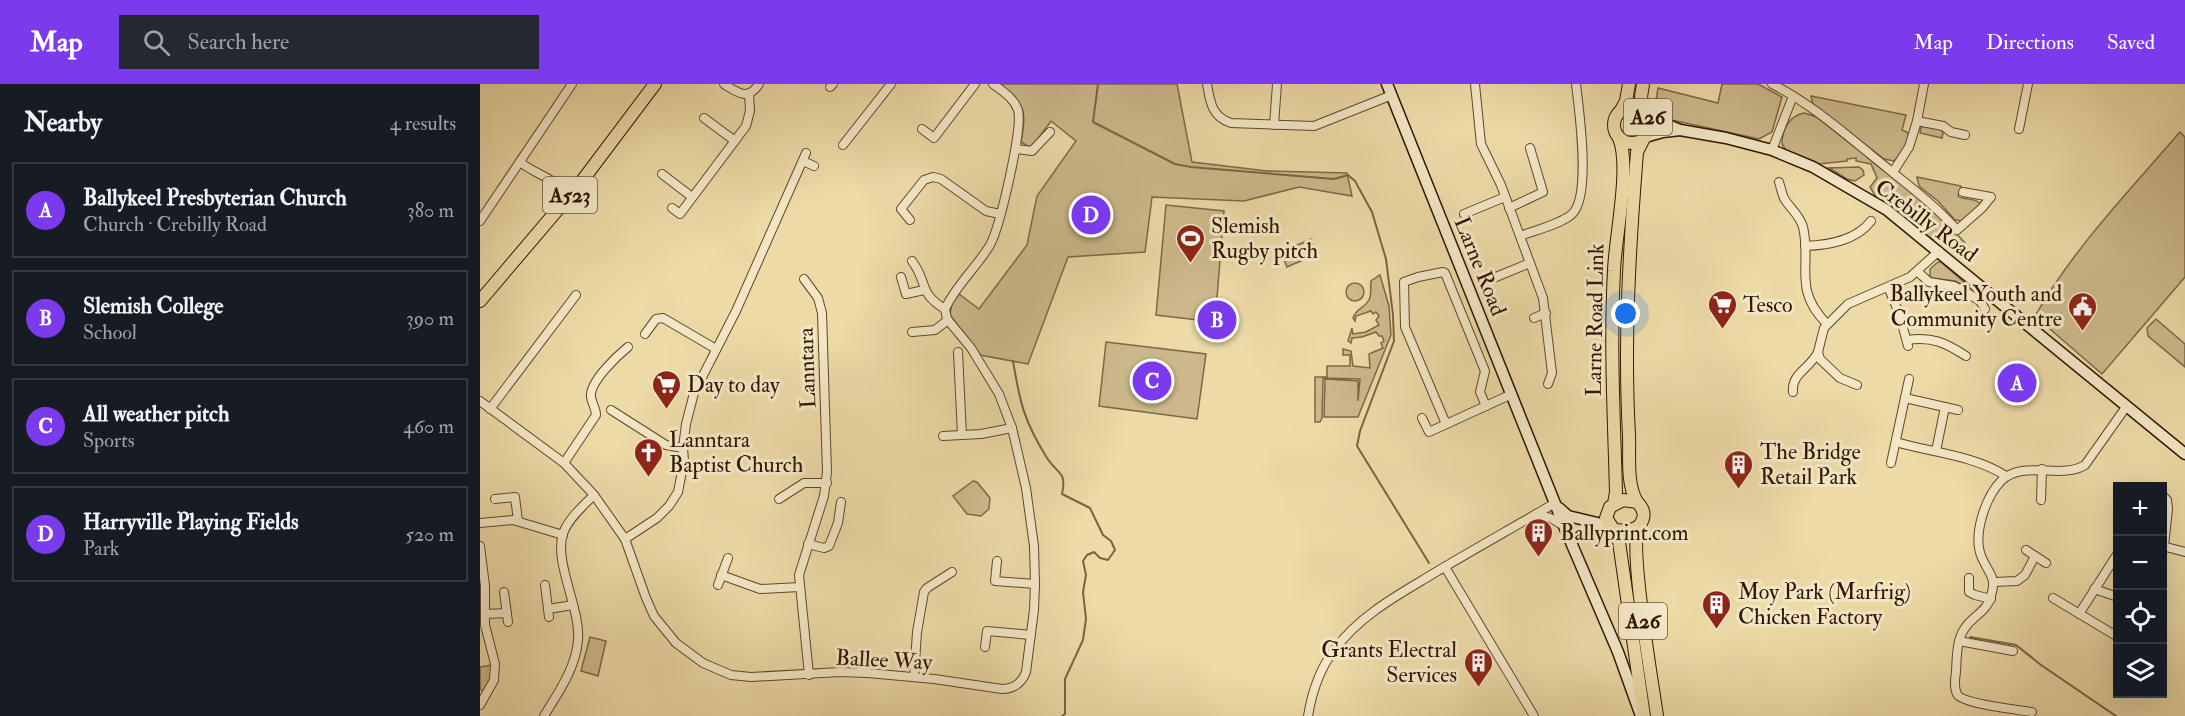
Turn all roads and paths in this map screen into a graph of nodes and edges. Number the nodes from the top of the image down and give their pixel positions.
1 (572, 84) edge
2 (655, 84) edge
3 (724, 84) edge
4 (759, 84) edge
5 (891, 84) edge
6 (975, 84) edge
7 (993, 84) edge
8 (1207, 84) edge
9 (1277, 84) edge
10 (1387, 84) edge
11 (1475, 84) edge
12 (1576, 84) edge
13 (1629, 84) edge
14 (1643, 84) edge
15 (1772, 84) edge
16 (1913, 84) edge
17 (2028, 84) edge
18 (1923, 85) edge
19 (749, 94) junction
20 (1392, 96) junction
21 (1793, 96) junction
22 (1619, 113) junction
23 (1646, 114) junction
24 (704, 118) dead end
25 (1917, 121) junction
26 (1274, 125) junction
27 (922, 129) dead end
28 (2019, 129) dead end
29 (1680, 130) junction
30 (1050, 132) dead end
31 (1965, 135) dead end
32 (1619, 138) junction
33 (1644, 138) junction
34 (735, 141) junction
35 (843, 145) dead end
36 (1530, 148) dead end
37 (1016, 149) junction
38 (1772, 150) junction
39 (520, 162) junction
40 (814, 166) dead end
41 (1893, 172) junction
42 (662, 174) dead end
43 (1779, 182) dead end
44 (555, 183) dead end
45 (1963, 192) dead end
46 (692, 197) junction
47 (1505, 197) junction
48 (672, 208) dead end
49 (1509, 208) junction
50 (1000, 214) junction
51 (1464, 214) dead end
52 (480, 220) edge
53 (910, 220) dead end
54 (1871, 221) dead end
55 (1520, 236) junction
56 (1805, 246) junction
57 (1939, 251) junction
58 (912, 261) dead end
59 (1530, 263) junction
60 (1918, 272) junction
61 (901, 277) dead end
62 (804, 279) dead end
63 (1491, 279) dead end
64 (1888, 287) junction
65 (924, 290) junction
66 (576, 295) dead end
67 (480, 301) edge
68 (945, 309) junction
69 (1984, 309) dead end
70 (1546, 313) junction
71 (1534, 318) dead end
72 (948, 320) junction
73 (1827, 324) junction
74 (912, 332) dead end
75 (645, 334) dead end
76 (628, 347) dead end
77 (716, 349) junction
78 (958, 352) dead end
79 (1818, 352) junction
80 (1966, 357) dead end
81 (1909, 379) dead end
82 (1548, 384) dead end
83 (1857, 385) dead end
84 (1793, 392) dead end
85 (1512, 394) junction
86 (1905, 398) junction
87 (480, 401) edge
88 (1486, 406) junction
89 (1946, 407) junction
90 (2126, 407) junction
91 (490, 410) junction
92 (611, 410) dead end
93 (1958, 410) dead end
94 (1422, 418) dead end
95 (1446, 424) junction
96 (1012, 428) junction
97 (962, 435) junction
98 (943, 436) dead end
99 (1896, 442) junction
100 (683, 448) junction
101 (1936, 451) junction
102 (2185, 454) edge
103 (564, 463) junction
104 (1891, 463) dead end
105 (2042, 469) junction
106 (2006, 476) junction
107 (827, 483) junction
108 (594, 495) junction
109 (495, 499) dead end
110 (779, 499) dead end
111 (2167, 499) edge
112 (2041, 500) dead end
113 (841, 502) dead end
114 (1637, 502) junction
115 (1556, 505) junction
116 (1612, 506) junction
117 (1536, 514) junction
118 (2167, 516) edge
119 (1588, 520) junction
120 (518, 521) junction
121 (480, 523) edge
122 (1564, 525) junction
123 (1639, 526) junction
124 (1612, 528) junction
125 (563, 535) junction
126 (625, 539) junction
127 (808, 544) junction
128 (480, 546) edge
129 (2167, 547) edge
130 (2026, 550) dead end
131 (2185, 552) edge
132 (2035, 556) junction
133 (728, 558) dead end
134 (2113, 560) edge
135 (997, 561) dead end
136 (2046, 563) dead end
137 (1445, 567) junction
138 (952, 572) dead end
139 (721, 575) junction
140 (1969, 578) dead end
141 (1994, 582) junction
142 (1035, 584) junction
143 (545, 585) dead end
144 (718, 585) dead end
145 (800, 587) junction
146 (2094, 589) junction
147 (504, 592) dead end
148 (2113, 595) edge
149 (2053, 598) dead end
150 (1991, 599) junction
151 (573, 605) junction
152 (507, 613) junction
153 (485, 614) junction
154 (2079, 614) junction
155 (508, 622) dead end
156 (2113, 634) edge
157 (1031, 635) junction
158 (1959, 641) junction
159 (985, 647) dead end
160 (2013, 651) dead end
161 (809, 675) junction
162 (914, 677) junction
163 (480, 705) edge
164 (2032, 712) dead end
165 (544, 716) edge
166 (1308, 716) edge
167 (1534, 716) edge
168 (1642, 716) edge
169 (1658, 716) edge

1 - 39 street
2 - 67 main road, A523
3 - 19 street
4 - 19 street
5 - 35 street
6 - 27 street
7 - 37 street
8 - 26 street
9 - 26 street
10 - 20 street, Larne Road
11 - 47 street
12 - 55 street
13 - 22 main road, A26
14 - 23 main road, A26
15 - 21 street
16 - 18 street
17 - 28 street
18 - 25 street
19 - 34 street
20 - 26 street
20 - 85 street, Larne Road
21 - 38 street
21 - 41 street
22 - 23 main road, A26
22 - 32 main road, A26
23 - 29 street, Crebilly Road
23 - 33 main road, A26
24 - 34 street
25 - 31 street
25 - 41 street
29 - 33 street, Crebilly Road
29 - 38 street, Crebilly Road
30 - 37 street
32 - 33 main road, A26
32 - 116 main road, Larne Road Link / A26
33 - 114 main road, Larne Road Link / A26
34 - 46 street
36 - 49 street
37 - 50 street
38 - 57 street, Crebilly Road
39 - 44 street
39 - 52 street
40 - 77 street
41 - 45 street
42 - 46 street
43 - 56 street
46 - 48 street
47 - 49 street
47 - 51 street
49 - 55 street
50 - 53 street
50 - 68 street
54 - 56 street
55 - 59 street
56 - 73 street
57 - 60 street
57 - 90 street, Crebilly Road
58 - 65 street
59 - 63 street
59 - 70 street
60 - 64 street
60 - 69 street
61 - 65 street
62 - 107 street, Lanntara
64 - 73 street
64 - 80 street
65 - 68 street
66 - 91 street
68 - 72 street, Ballee Way
70 - 71 street
70 - 82 street
72 - 74 street
72 - 96 street, Ballee Way
73 - 79 street
75 - 77 street
76 - 103 street
77 - 100 street
78 - 97 street
79 - 83 street
79 - 84 street
81 - 86 street
85 - 88 street
85 - 115 street, Larne Road
86 - 89 street
86 - 99 street
87 - 91 street, Ballee Way
88 - 95 street
88 - 95 street
89 - 93 street
89 - 101 street
90 - 102 street, Crebilly Road
90 - 105 street
91 - 103 street, Ballee Way
92 - 100 street
94 - 95 street
96 - 97 street
96 - 142 street, Ballee Way
97 - 98 street
99 - 101 street
99 - 104 street
100 - 126 street
101 - 106 street
103 - 108 street, Ballee Way
105 - 106 street
105 - 112 street
106 - 141 street
107 - 110 street
107 - 127 street, Lanntara
108 - 125 street
108 - 126 street, Ballee Way
109 - 120 street
111 - 118 street
113 - 127 street
114 - 116 main road
114 - 123 main road, A26
115 - 117 street
115 - 119 street
115 - 122 street, Larne Road
116 - 119 street
116 - 124 main road, A26
117 - 122 street
117 - 137 street
119 - 122 street
119 - 124 street
120 - 121 street
120 - 125 street
122 - 168 street, Larne Road
123 - 124 main road
123 - 169 main road, A26
124 - 168 main road, A26
125 - 151 street
126 - 161 street, Ballee Way
127 - 145 street, Lanntara
128 - 153 street
129 - 131 street
130 - 132 street
132 - 136 street
132 - 141 street
133 - 139 street
134 - 146 street
135 - 142 street
137 - 166 street
137 - 167 street
138 - 162 street
139 - 144 street
139 - 145 street
140 - 150 street
141 - 150 street
142 - 157 street, Ballee Way
143 - 151 street
145 - 161 street, Lanntara
146 - 148 street
146 - 154 street
147 - 152 street
149 - 154 street
150 - 158 street
151 - 165 street
152 - 153 street
152 - 155 street
153 - 163 street
154 - 156 street
157 - 159 street
157 - 162 street, Ballee Way
158 - 160 street
158 - 164 street
161 - 162 street, Ballee Way

